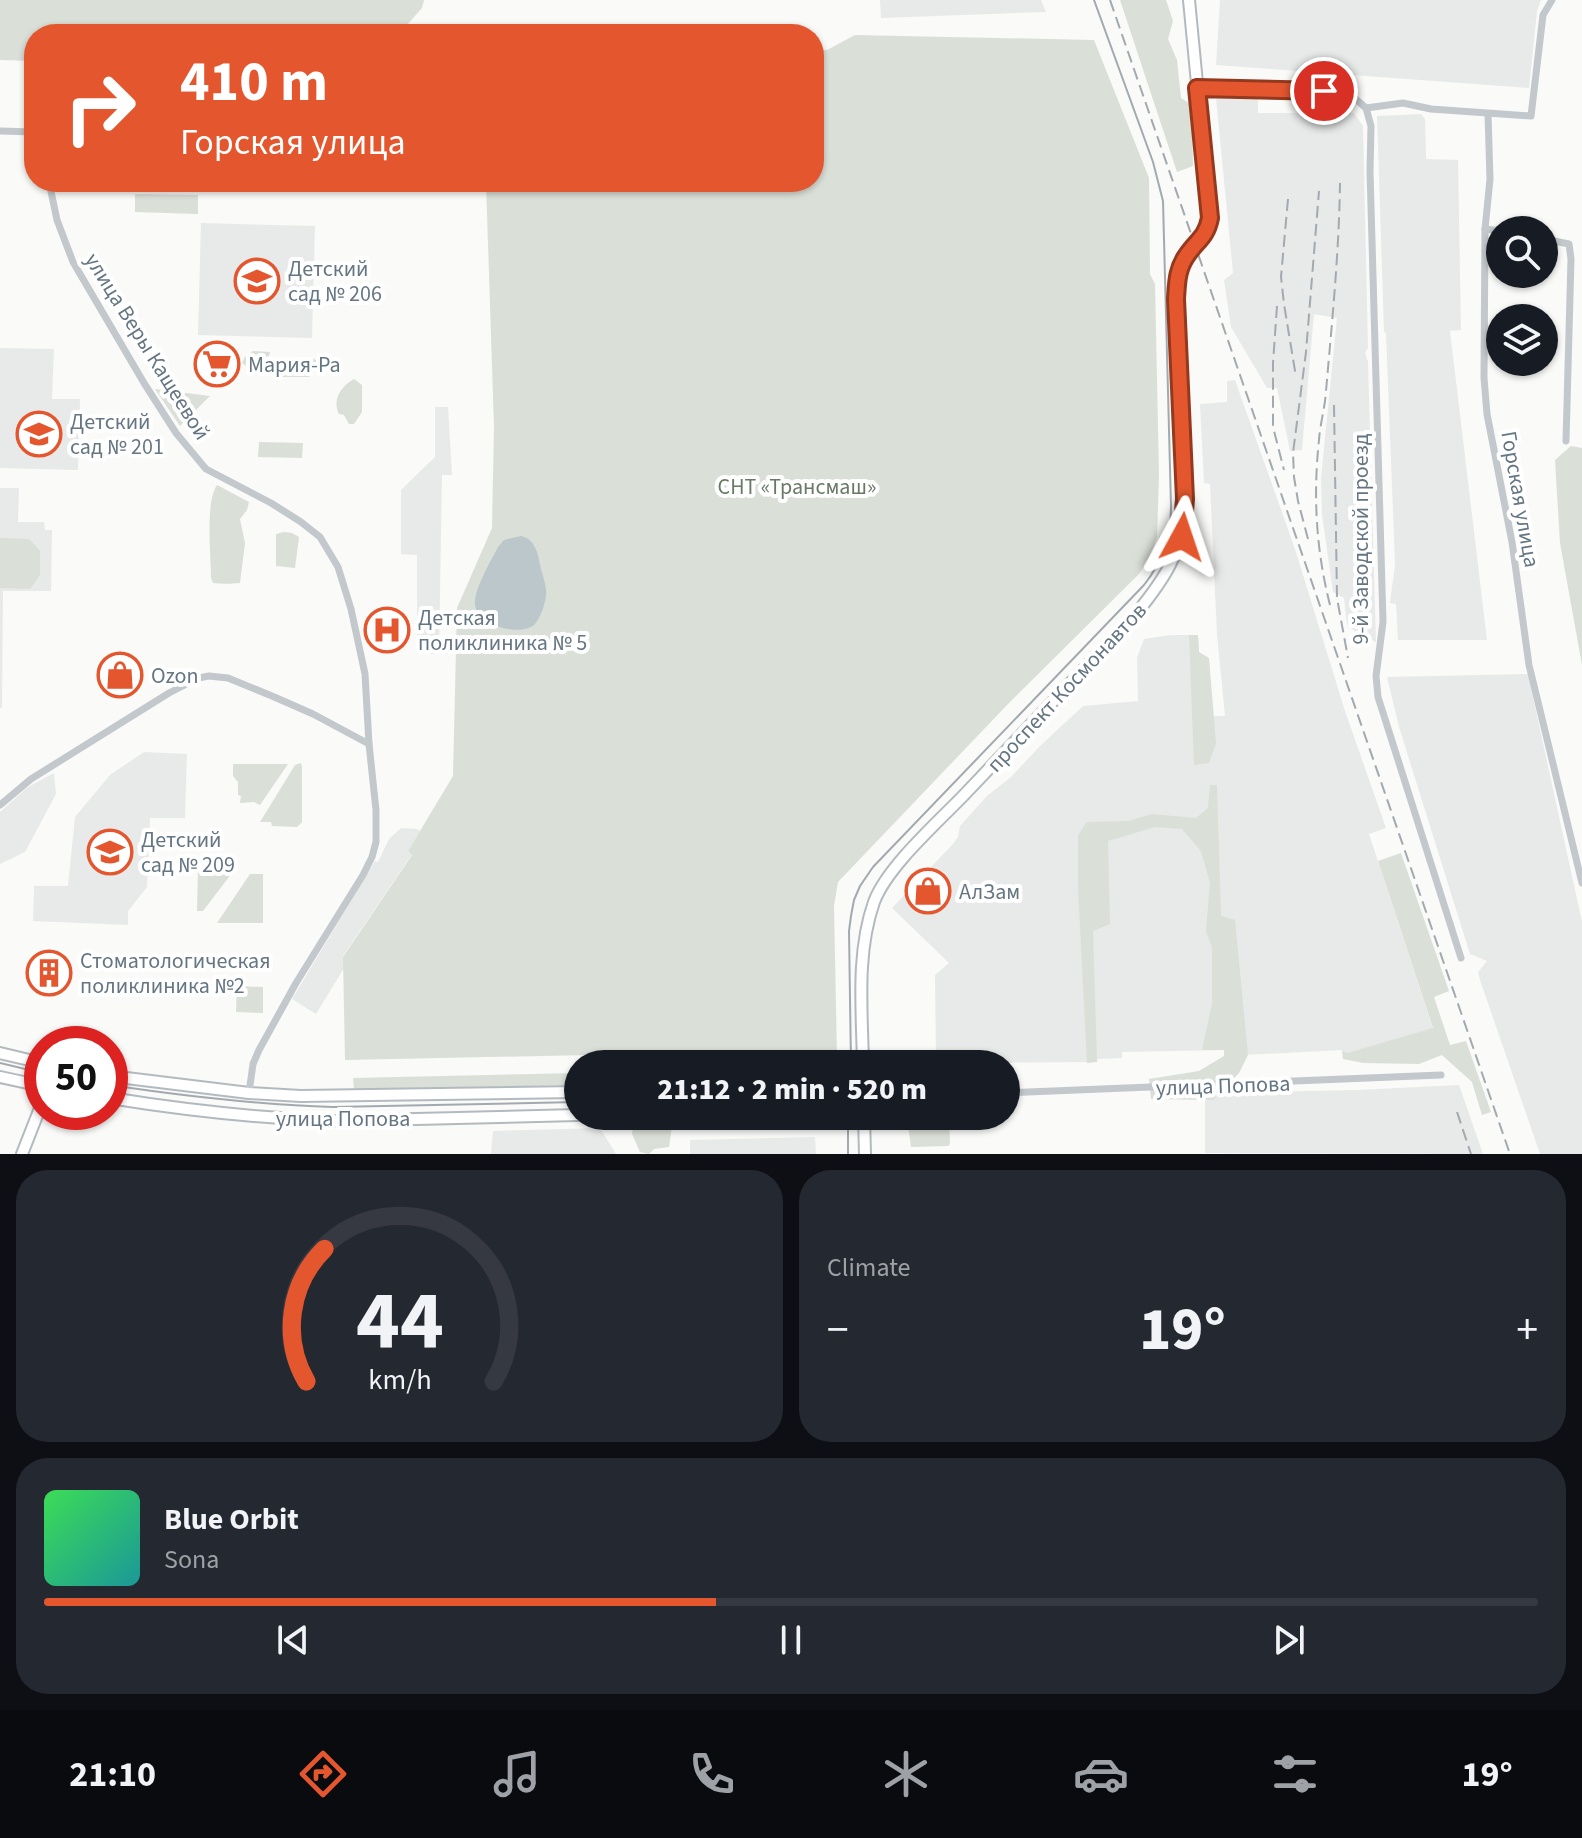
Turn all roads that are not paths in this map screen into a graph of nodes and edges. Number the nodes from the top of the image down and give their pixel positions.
1 (1189, 0) edge
2 (1552, 0) edge
3 (1197, 88) junction
4 (1366, 108) junction
5 (1488, 114) junction
6 (0, 131) edge
7 (24, 132) edge
8 (51, 192) edge
9 (1485, 229) joint
10 (1558, 242) edge
11 (1566, 441) dead end
12 (369, 744) junction
13 (0, 805) edge
14 (1582, 883) edge
15 (1461, 958) dead end
16 (863, 1050) edge
17 (0, 1053) edge
18 (24, 1059) edge
19 (1441, 1075) dead end
20 (0, 1077) edge
21 (128, 1078) edge
22 (24, 1082) edge
23 (564, 1092) edge
24 (1020, 1092) edge
25 (249, 1093) junction
26 (128, 1100) edge
27 (564, 1115) edge
28 (31, 1130) edge
29 (864, 1130) edge
30 (22, 1154) edge
31 (865, 1154) edge

1 - 3 main road, проспект Космонавтов
2 - 5 street
3 - 4 street
3 - 16 main road, проспект Космонавтов
4 - 5 street
4 - 15 street, 9-й Заводской проезд
5 - 9 street, Горская улица
6 - 7 street
8 - 12 street, улица Веры Кащеевой
9 - 14 street, Горская улица
10 - 11 street
12 - 13 street
12 - 25 street, улица Веры Кащеевой
17 - 18 main road
19 - 24 street, улица Попова
20 - 22 main road
21 - 25 main road, улица Попова
23 - 25 main road, улица Попова
26 - 27 main road, улица Попова
28 - 30 main road
29 - 31 main road

